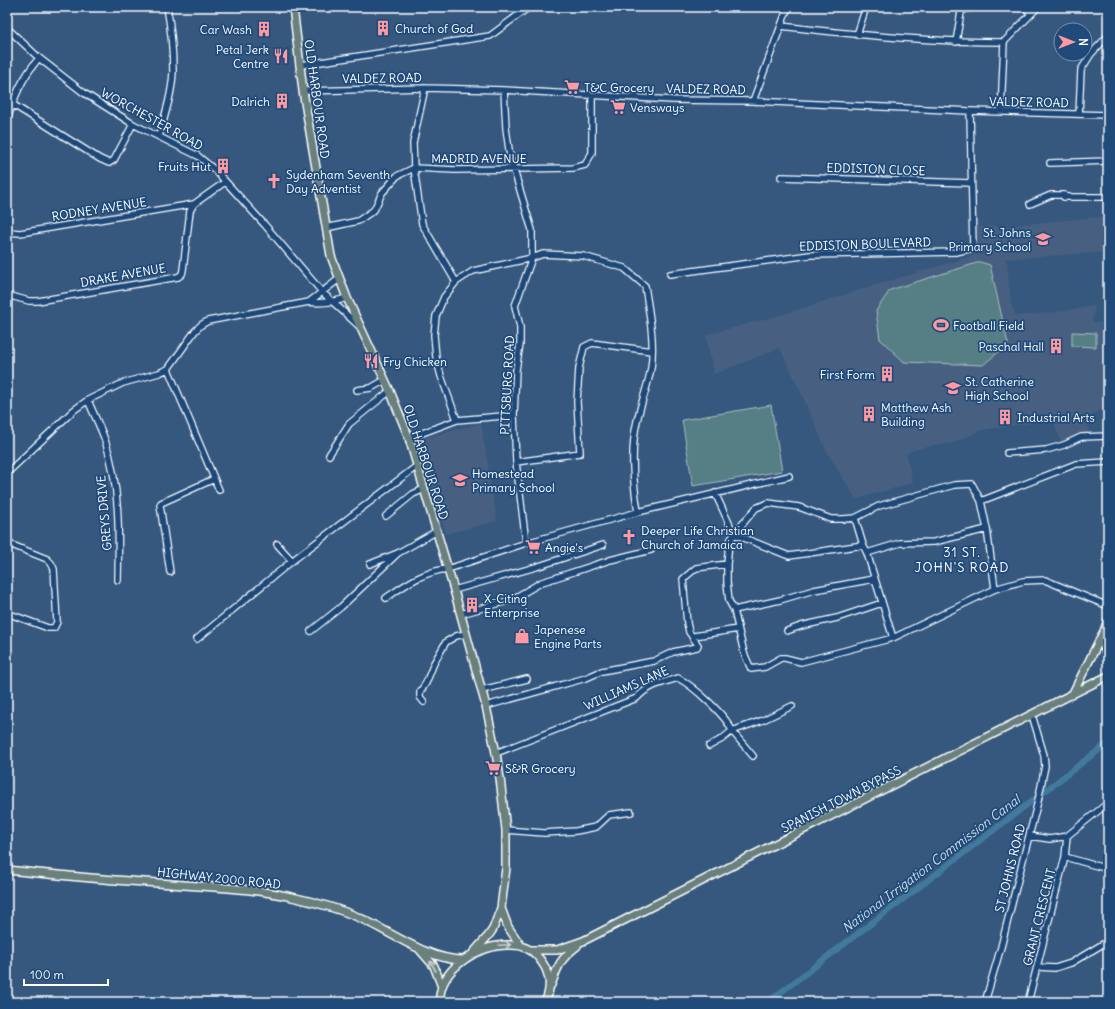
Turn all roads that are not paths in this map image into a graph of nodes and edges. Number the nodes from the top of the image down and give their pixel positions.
1 (167, 7) edge
2 (293, 7) edge
3 (529, 7) edge
4 (788, 7) edge
5 (866, 7) edge
6 (978, 7) edge
7 (1025, 7) edge
8 (1038, 7) edge
9 (1031, 14) junction
10 (780, 26) junction
11 (7, 28) edge
12 (857, 35) junction
13 (1108, 36) edge
14 (956, 42) junction
15 (1004, 42) junction
16 (39, 58) junction
17 (301, 65) junction
18 (425, 88) junction
19 (504, 90) junction
20 (303, 91) junction
21 (592, 96) junction
22 (753, 101) junction
23 (12, 104) junction
24 (970, 111) junction
25 (1001, 112) junction
26 (1079, 114) junction
27 (1108, 114) edge
28 (7, 122) edge
29 (133, 124) junction
30 (158, 136) junction
31 (1108, 161) edge
32 (1050, 163) dead end
33 (414, 168) junction
34 (514, 169) junction
35 (780, 177) dead end
36 (225, 182) junction
37 (971, 183) junction
38 (1108, 197) edge
39 (194, 204) junction
40 (1030, 204) dead end
41 (326, 228) junction
42 (7, 232) edge
43 (532, 258) junction
44 (670, 274) dead end
45 (339, 279) junction
46 (456, 282) junction
47 (322, 292) junction
48 (7, 295) edge
49 (347, 298) junction
50 (309, 302) junction
51 (333, 302) junction
52 (360, 326) junction
53 (652, 352) junction
54 (168, 369) junction
55 (385, 380) junction
56 (357, 390) dead end
57 (390, 391) junction
58 (88, 400) junction
59 (514, 415) junction
60 (457, 420) junction
61 (1108, 436) edge
62 (409, 438) junction
63 (1007, 453) dead end
64 (329, 455) dead end
65 (516, 462) junction
66 (1108, 462) edge
67 (417, 466) junction
68 (7, 473) edge
69 (789, 476) dead end
70 (214, 479) junction
71 (424, 489) junction
72 (219, 490) dead end
73 (715, 493) junction
74 (981, 501) junction
75 (638, 512) junction
76 (386, 516) dead end
77 (855, 518) junction
78 (987, 529) junction
79 (437, 531) junction
80 (734, 534) junction
81 (7, 543) edge
82 (526, 543) junction
83 (277, 544) dead end
84 (603, 545) dead end
85 (864, 545) junction
86 (651, 550) dead end
87 (398, 553) junction
88 (867, 553) junction
89 (292, 561) junction
90 (370, 564) dead end
91 (727, 564) junction
92 (448, 569) junction
93 (170, 572) dead end
94 (874, 579) junction
95 (118, 580) dead end
96 (994, 589) junction
97 (454, 590) junction
98 (386, 598) dead end
99 (882, 603) junction
100 (1108, 606) edge
101 (734, 610) junction
102 (7, 613) edge
103 (461, 614) junction
104 (1108, 621) edge
105 (738, 629) junction
106 (311, 631) dead end
107 (787, 631) dead end
108 (1103, 633) junction
109 (466, 634) junction
110 (694, 636) junction
111 (893, 638) junction
112 (197, 639) dead end
113 (1108, 656) edge
114 (1108, 676) edge
115 (527, 679) dead end
116 (482, 690) junction
117 (1072, 695) junction
118 (424, 702) dead end
119 (486, 706) junction
120 (792, 706) dead end
121 (1032, 715) junction
122 (732, 731) junction
123 (709, 746) dead end
124 (496, 753) junction
125 (753, 756) dead end
126 (1108, 803) edge
127 (631, 812) dead end
128 (506, 830) junction
129 (1029, 836) junction
130 (1067, 836) junction
131 (1065, 857) junction
132 (1108, 869) edge
133 (7, 870) edge
134 (501, 908) junction
135 (583, 941) junction
136 (1108, 941) edge
137 (521, 946) junction
138 (418, 948) junction
139 (530, 950) junction
140 (473, 954) junction
141 (463, 960) junction
142 (1037, 967) junction
143 (550, 985) junction
144 (442, 987) junction
145 (440, 998) edge
146 (434, 1002) edge
147 (545, 1002) edge
148 (985, 1002) edge
149 (1028, 1002) edge

1 - 30 street
2 - 17 main road, OLD HARBOUR ROAD
3 - 17 street
4 - 10 street
5 - 12 street
6 - 14 street
7 - 9 street
8 - 9 street
9 - 15 street
10 - 12 street
10 - 22 street
11 - 16 street, WORCHESTER ROAD
12 - 14 street
13 - 26 street
14 - 15 street
15 - 25 street
16 - 23 street
16 - 29 street, WORCHESTER ROAD
17 - 20 main road, OLD HARBOUR ROAD
18 - 19 street, VALDEZ ROAD
18 - 20 street, VALDEZ ROAD
18 - 33 street
19 - 21 street, VALDEZ ROAD
19 - 34 street, PITTSBURG ROAD
20 - 41 main road, OLD HARBOUR ROAD
21 - 22 street, VALDEZ ROAD
21 - 34 street, MADRID AVENUE
22 - 24 street, VALDEZ ROAD
23 - 28 street
23 - 29 street
24 - 25 street, VALDEZ ROAD
24 - 37 street, EDDISTON BOULEVARD
25 - 26 street, VALDEZ ROAD
26 - 27 street, VALDEZ ROAD
29 - 30 street, WORCHESTER ROAD
30 - 36 street, WORCHESTER ROAD
31 - 32 street
33 - 34 street, MADRID AVENUE
33 - 41 street, MADRID AVENUE
33 - 46 street
34 - 43 street, PITTSBURG ROAD
35 - 37 street, EDDISTON CLOSE
36 - 39 street
36 - 47 street, WORCHESTER ROAD
37 - 44 street, EDDISTON BOULEVARD
38 - 40 street
39 - 42 street, RODNEY AVENUE
39 - 48 street, DRAKE AVENUE
41 - 45 main road, OLD HARBOUR ROAD
43 - 46 street
43 - 53 street
43 - 59 street, PITTSBURG ROAD
45 - 47 street
45 - 49 main road, OLD HARBOUR ROAD
46 - 60 street
47 - 50 street
47 - 51 street, WORCHESTER ROAD
49 - 51 street
49 - 52 main road, OLD HARBOUR ROAD
50 - 51 street
50 - 54 street
51 - 52 street, WORCHESTER ROAD
52 - 55 main road, OLD HARBOUR ROAD
53 - 65 street
53 - 75 street
54 - 58 street
54 - 70 street
55 - 56 street
55 - 57 main road, OLD HARBOUR ROAD
57 - 62 main road, OLD HARBOUR ROAD
57 - 64 street
58 - 68 street
58 - 95 street, GREYS DRIVE
59 - 60 street
59 - 65 street, PITTSBURG ROAD
60 - 62 street
61 - 63 street
62 - 67 main road, OLD HARBOUR ROAD
65 - 82 street, PITTSBURG ROAD
66 - 74 street
67 - 71 main road, OLD HARBOUR ROAD
67 - 89 street
69 - 73 street
70 - 72 street
70 - 93 street
71 - 76 street
71 - 79 main road, OLD HARBOUR ROAD
73 - 75 street
73 - 80 street
74 - 77 street
74 - 78 street
75 - 82 street
77 - 80 street
77 - 85 street
78 - 88 street
78 - 96 street
79 - 87 street
79 - 92 main road, OLD HARBOUR ROAD
80 - 85 street
80 - 91 street
81 - 102 street
82 - 92 street
83 - 89 street
84 - 97 street
85 - 88 street
86 - 103 street
87 - 90 street
87 - 106 street
88 - 94 street
89 - 112 street
91 - 101 street
91 - 110 street
92 - 97 main road, OLD HARBOUR ROAD
92 - 98 street
94 - 99 street
94 - 101 street
96 - 100 street
96 - 111 street
97 - 103 main road, OLD HARBOUR ROAD
99 - 107 street
99 - 111 street
101 - 105 street
103 - 109 main road, OLD HARBOUR ROAD
104 - 108 main road
105 - 110 street
105 - 111 street
108 - 113 main road
108 - 117 main road
109 - 116 main road, OLD HARBOUR ROAD
109 - 118 street
110 - 119 street
114 - 117 main road, SPANISH TOWN BYPASS
115 - 116 street
116 - 119 main road, OLD HARBOUR ROAD
117 - 121 main road, SPANISH TOWN BYPASS
119 - 124 main road, OLD HARBOUR ROAD
120 - 122 street
121 - 129 street, ST JOHNS ROAD
121 - 135 main road, SPANISH TOWN BYPASS
122 - 123 street
122 - 124 street, WILLIAMS LANE
122 - 125 street
124 - 128 main road, OLD HARBOUR ROAD
126 - 130 street
127 - 128 street
128 - 134 main road, OLD HARBOUR ROAD
129 - 130 street
129 - 148 street, ST JOHNS ROAD
130 - 131 street, GRANT CRESCENT
131 - 132 street
131 - 142 street, GRANT CRESCENT
133 - 138 main road, HIGHWAY 2000 ROAD
134 - 137 main road, OLD HARBOUR ROAD
134 - 140 main road, OLD HARBOUR ROAD
135 - 139 main road, SPANISH TOWN BYPASS
135 - 143 main road, SPANISH TOWN BYPASS
136 - 142 street
137 - 139 main road
140 -> 137 main road
138 - 141 main road, HIGHWAY 2000 ROAD
144 -> 138 main road, HIGHWAY 2000 ROAD
139 - 143 main road
140 - 141 main road
141 - 144 main road
142 - 149 street, GRANT CRESCENT
143 - 147 main road, SPANISH TOWN BYPASS
144 - 145 main road
145 - 146 main road

